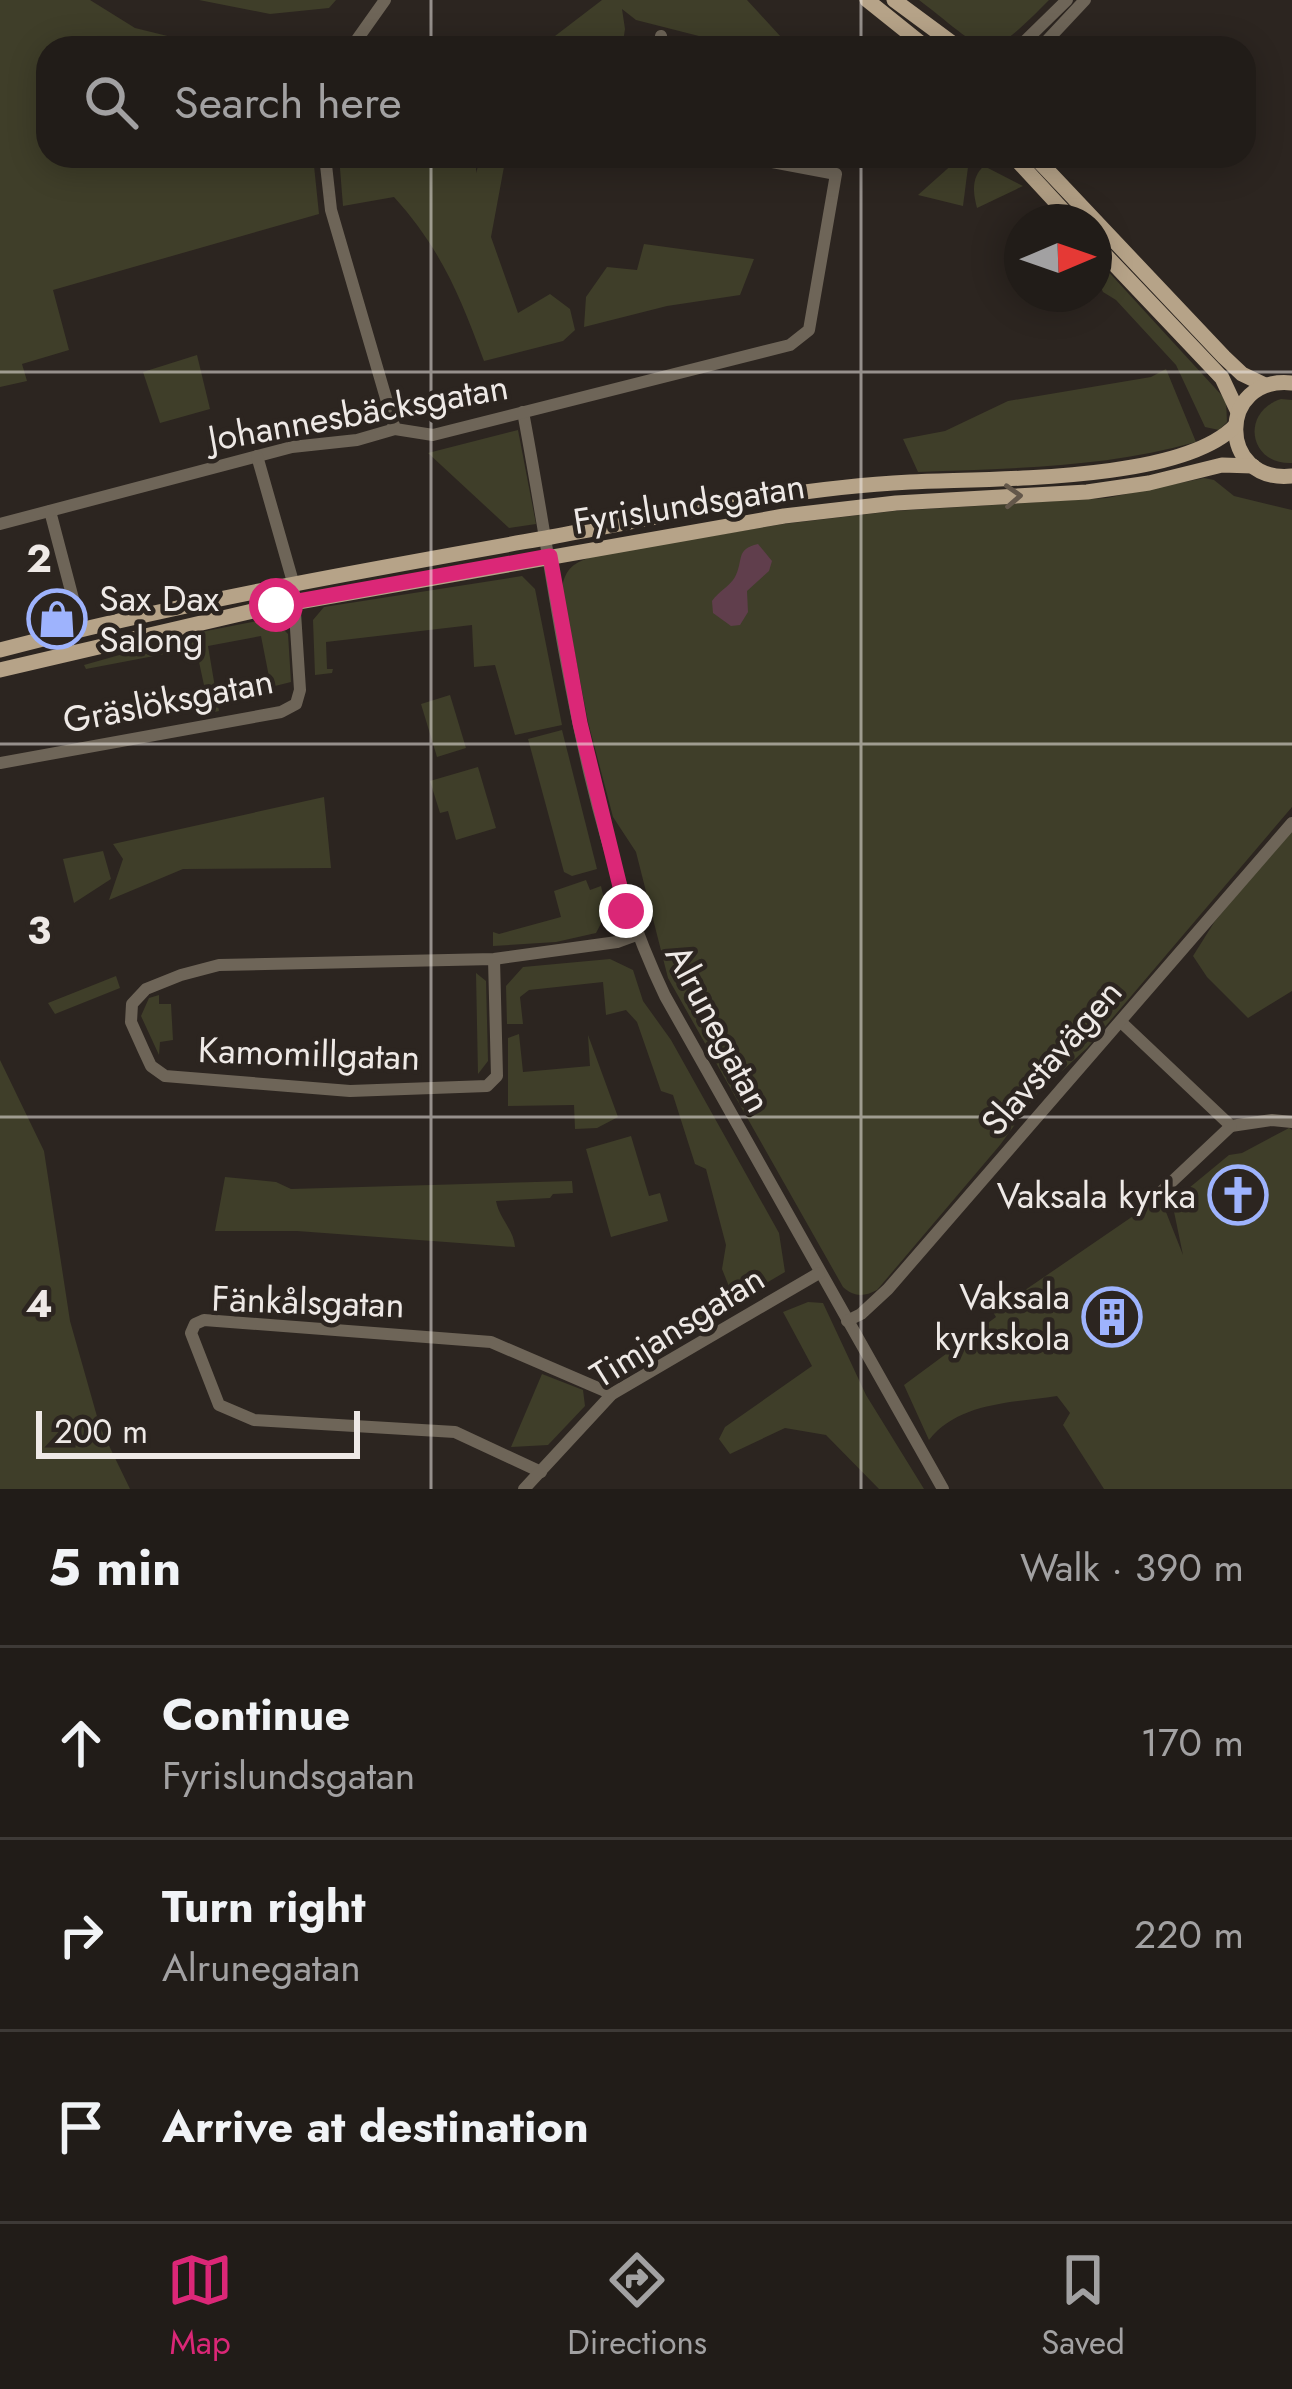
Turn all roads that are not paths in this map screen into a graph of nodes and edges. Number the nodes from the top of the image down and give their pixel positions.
1 (385, 0) edge
2 (867, 0) edge
3 (894, 0) edge
4 (1067, 0) edge
5 (1085, 0) edge
6 (360, 36) edge
7 (912, 36) edge
8 (943, 36) edge
9 (1030, 36) edge
10 (1051, 36) edge
11 (326, 168) edge
12 (804, 168) edge
13 (1024, 168) edge
14 (1045, 168) edge
15 (1058, 204) edge
16 (1112, 262) edge
17 (1292, 383) edge
18 (1265, 385) junction
19 (523, 412) junction
20 (1237, 419) junction
21 (395, 429) junction
22 (257, 456) junction
23 (1253, 466) junction
24 (1292, 476) edge
25 (50, 511) junction
26 (0, 524) edge
27 (547, 537) junction
28 (550, 556) junction
29 (292, 582) junction
30 (296, 602) junction
31 (81, 629) junction
32 (0, 650) edge
33 (0, 670) edge
34 (0, 763) edge
35 (1292, 823) edge
36 (636, 935) junction
37 (494, 959) junction
38 (1121, 1022) junction
39 (1292, 1122) edge
40 (1231, 1126) junction
41 (1162, 1192) dead end
42 (819, 1273) junction
43 (847, 1322) junction
44 (612, 1394) junction
45 (541, 1472) junction
46 (524, 1489) edge
47 (943, 1489) edge

1 - 6 street
2 - 7 main road
3 - 8 main road
4 - 9 street
5 - 10 street
11 - 21 street
12 - 19 street, Johannesbäcksgatan
13 - 15 main road
14 - 18 main road
16 - 20 main road
17 - 18 main road
18 - 20 main road, Fyrislundsgatan
19 - 21 street, Johannesbäcksgatan
19 - 27 street, Alrunegatan
20 - 23 main road
20 - 27 main road, Fyrislundsgatan
21 - 22 street, Johannesbäcksgatan
22 - 25 street, Johannesbäcksgatan
22 - 29 street, Gräslöksgatan
23 - 24 main road
28 -> 23 main road, Fyrislundsgatan
25 - 26 street, Johannesbäcksgatan
25 - 31 street
27 - 28 street, Alrunegatan
27 - 29 main road, Fyrislundsgatan
28 - 30 main road, Fyrislundsgatan
28 - 36 street, Alrunegatan
29 - 30 street, Gräslöksgatan
29 - 31 main road, Fyrislundsgatan
30 - 33 main road, Fyrislundsgatan
30 - 34 street, Gräslöksgatan
31 - 32 main road, Fyrislundsgatan
35 - 38 street, Slavstavägen
36 - 37 street, Kamomillgatan
36 - 42 street, Alrunegatan
37 - 37 street, Kamomillgatan
38 - 40 street
38 - 43 street, Slavstavägen
39 - 40 street
40 - 41 street
42 - 43 street, Alrunegatan
42 - 44 street, Timjansgatan
43 - 47 street, Alrunegatan
44 - 45 street, Timjansgatan
44 - 45 street, Fänkålsgatan
45 - 46 street, Timjansgatan

